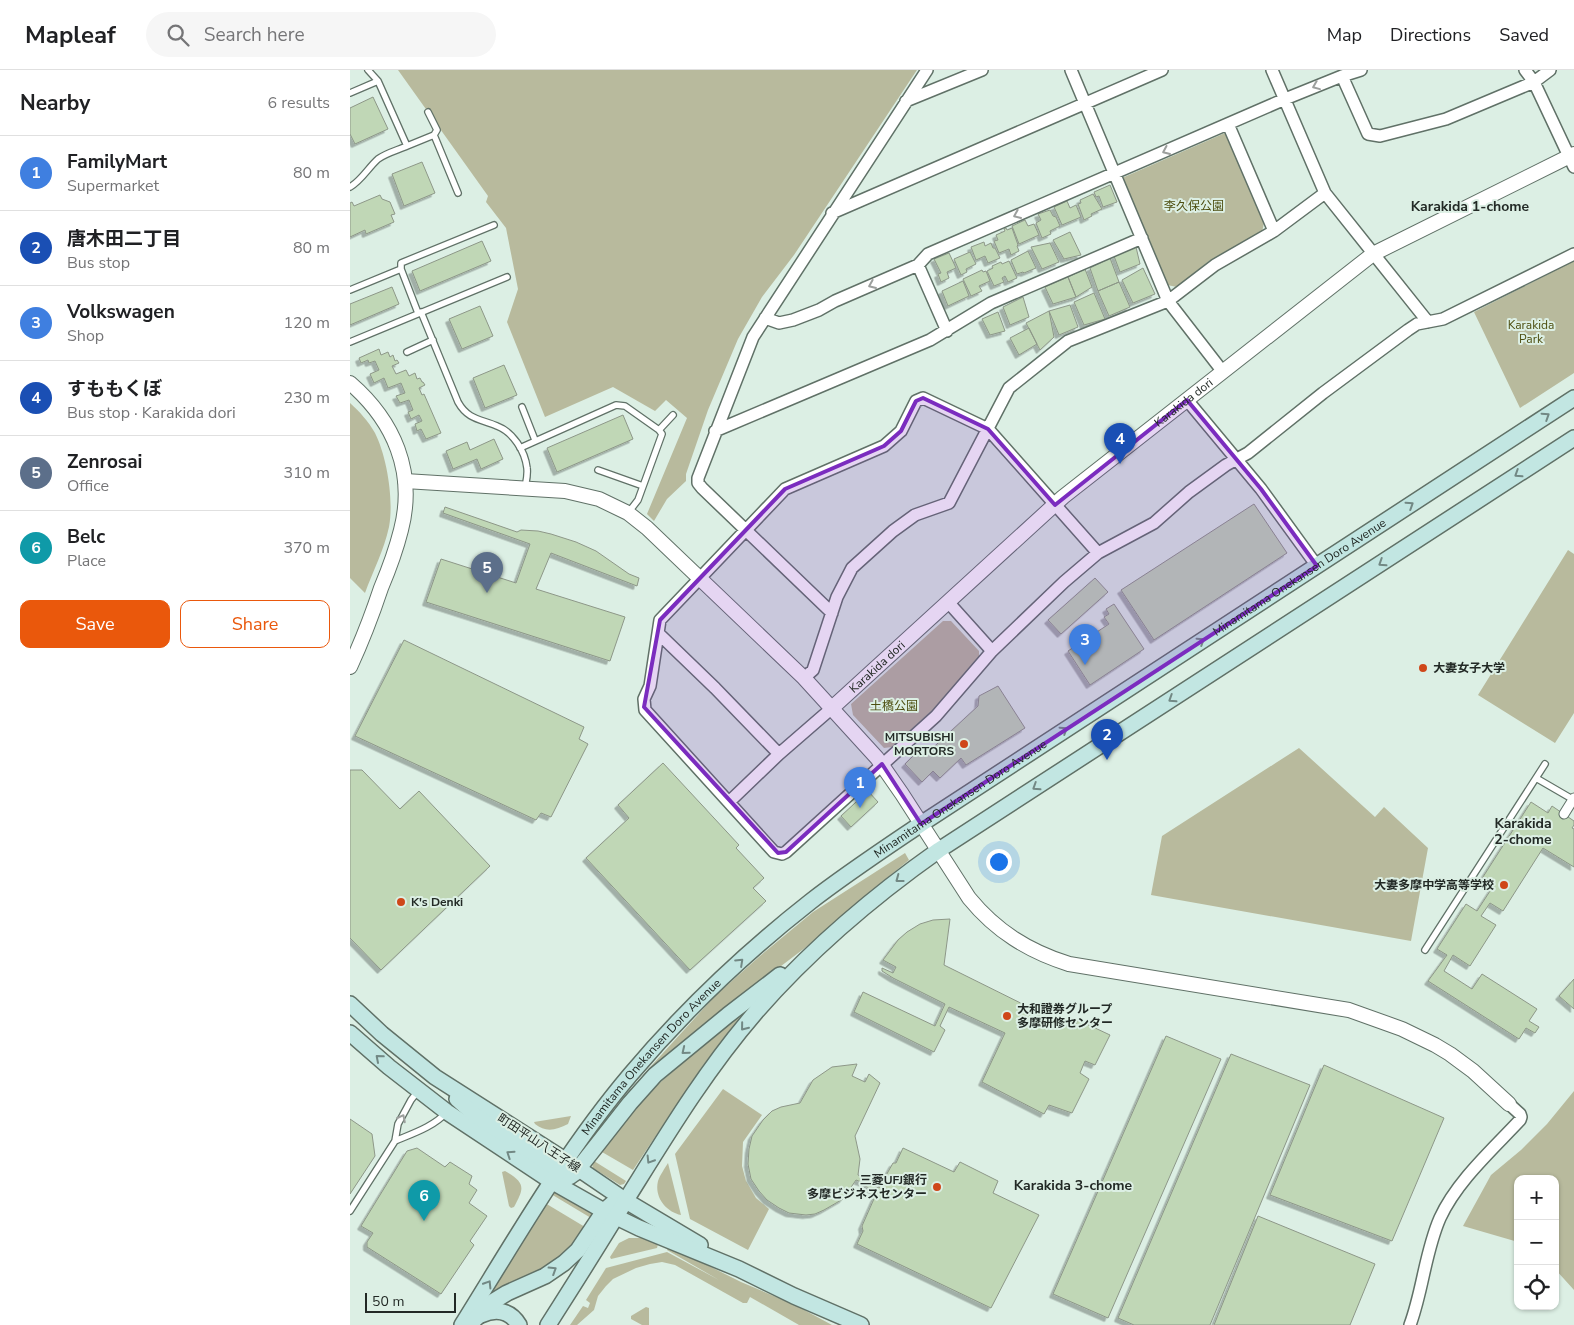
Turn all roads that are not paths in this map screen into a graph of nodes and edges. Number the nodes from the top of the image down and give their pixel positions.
1 (368, 70) edge
2 (927, 70) edge
3 (982, 70) edge
4 (1071, 70) edge
5 (1162, 70) edge
6 (1272, 70) edge
7 (1361, 70) edge
8 (1525, 70) edge
9 (1550, 70) edge
10 (1342, 76) junction
11 (378, 81) junction
12 (1534, 82) junction
13 (350, 93) edge
14 (1285, 99) junction
15 (906, 101) junction
16 (1085, 103) junction
17 (428, 112) dead end
18 (1228, 124) junction
19 (434, 135) junction
20 (407, 146) junction
21 (1572, 159) edge
22 (1115, 173) junction
23 (351, 185) edge
24 (458, 193) dead end
25 (1324, 193) junction
26 (832, 213) junction
27 (494, 225) dead end
28 (1274, 231) junction
29 (1142, 238) junction
30 (1373, 254) junction
31 (1574, 254) edge
32 (918, 265) junction
33 (401, 269) junction
34 (507, 277) dead end
35 (350, 290) edge
36 (1168, 300) junction
37 (420, 312) junction
38 (765, 318) junction
39 (1428, 322) junction
40 (946, 330) junction
41 (433, 340) junction
42 (350, 342) edge
43 (407, 352) dead end
44 (1223, 372) junction
45 (350, 383) edge
46 (1574, 398) edge
47 (1187, 400) junction
48 (522, 407) dead end
49 (673, 416) dead end
50 (988, 429) junction
51 (659, 430) junction
52 (715, 431) junction
53 (1574, 438) edge
54 (535, 440) junction
55 (520, 448) junction
56 (1236, 460) junction
57 (598, 470) dead end
58 (405, 481) junction
59 (644, 486) junction
60 (525, 488) junction
61 (1055, 505) junction
62 (628, 513) junction
63 (745, 531) junction
64 (1098, 553) junction
65 (1317, 566) junction
66 (700, 578) junction
67 (948, 602) junction
68 (832, 613) junction
69 (658, 634) junction
70 (992, 651) junction
71 (351, 660) edge
72 (804, 678) junction
73 (832, 708) junction
74 (779, 754) junction
75 (882, 764) junction
76 (1546, 764) dead end
77 (1536, 778) junction
78 (1574, 800) edge
79 (729, 802) junction
80 (1564, 814) dead end
81 (921, 824) junction
82 (938, 850) junction
83 (819, 945) junction
84 (1424, 950) dead end
85 (350, 1004) edge
86 (350, 1033) edge
87 (418, 1091) junction
88 (1509, 1104) joint
89 (447, 1112) junction
90 (395, 1141) junction
91 (566, 1172) junction
92 (616, 1207) junction
93 (350, 1211) edge
94 (473, 1321) edge
95 (462, 1325) edge
96 (519, 1325) edge
97 (548, 1325) edge
98 (861, 1325) edge
99 (1410, 1325) edge

1 - 11 lane
2 - 15 street
3 - 15 street
4 - 16 street
5 - 16 street
6 - 14 street
7 - 10 street
8 - 12 street
9 - 12 street
10 - 12 street
10 -> 14 street
11 - 13 lane
11 - 20 lane
12 - 21 street
14 - 18 street
14 - 25 street
15 - 26 street
16 - 22 street
16 - 26 street
17 - 19 lane
18 -> 22 street
18 - 28 street
19 - 20 lane
19 - 24 lane
20 - 23 lane
21 - 30 street, Karakida dori
22 - 29 street
22 -> 32 street
25 - 28 street
25 - 30 street
26 - 38 street
27 - 33 lane
28 - 36 street
29 - 36 street
29 - 40 street
30 - 39 street
30 - 44 street, Karakida dori
31 - 39 street
32 -> 38 street
32 - 40 street
33 - 35 lane
33 - 37 lane
34 - 37 lane
36 - 44 street
36 - 50 street
37 - 41 lane
37 - 42 lane
38 - 52 street
39 - 56 street
40 - 52 street
41 - 43 lane
41 - 55 lane
44 - 47 street, Karakida dori
45 - 58 street
65 -> 46 main road, Minamitama Onekansen Doro Avenue
47 - 56 street
47 - 61 street, Karakida dori
48 - 54 lane
49 - 51 lane
50 - 61 street
50 - 63 street
50 - 68 street
51 - 54 lane
51 - 59 lane
52 - 63 street
53 -> 82 main road
54 - 55 lane
55 - 60 lane
56 - 64 street
56 - 65 street
57 - 59 lane
58 - 60 street
58 - 71 street
59 - 62 lane
60 - 62 street
61 - 64 street
61 - 67 street, Karakida dori
62 - 66 street
63 - 66 street
63 - 68 street
64 - 70 street
81 -> 65 main road, Minamitama Onekansen Doro Avenue
66 - 69 street
66 - 72 street
67 - 70 street
67 - 73 street, Karakida dori
68 - 72 street
69 - 74 street
69 - 79 street
70 - 75 street
72 - 73 street
73 - 74 street
73 - 75 street
74 - 79 street
75 - 79 street
75 - 81 street
76 - 77 lane
77 - 78 lane
77 - 84 lane
78 - 80 street
81 - 82 street
91 -> 81 main road, Minamitama Onekansen Doro Avenue
82 -> 83 main road
82 - 88 street
83 -> 91 main road
83 -> 92 main road
85 - 91 main road
87 -> 86 main road, 町田平山八王子線
87 - 89 main road, 町田平山八王子線
90 -> 87 lane
88 - 99 street
89 - 90 lane
91 -> 89 main road, 町田平山八王子線
90 - 93 lane
91 - 92 main road, 町田平山八王子線
91 - 92 main road, 町田平山八王子線
95 -> 91 main road, Minamitama Onekansen Doro Avenue
94 -> 92 main road
92 - 97 main road
92 - 98 main road
94 - 96 main road

